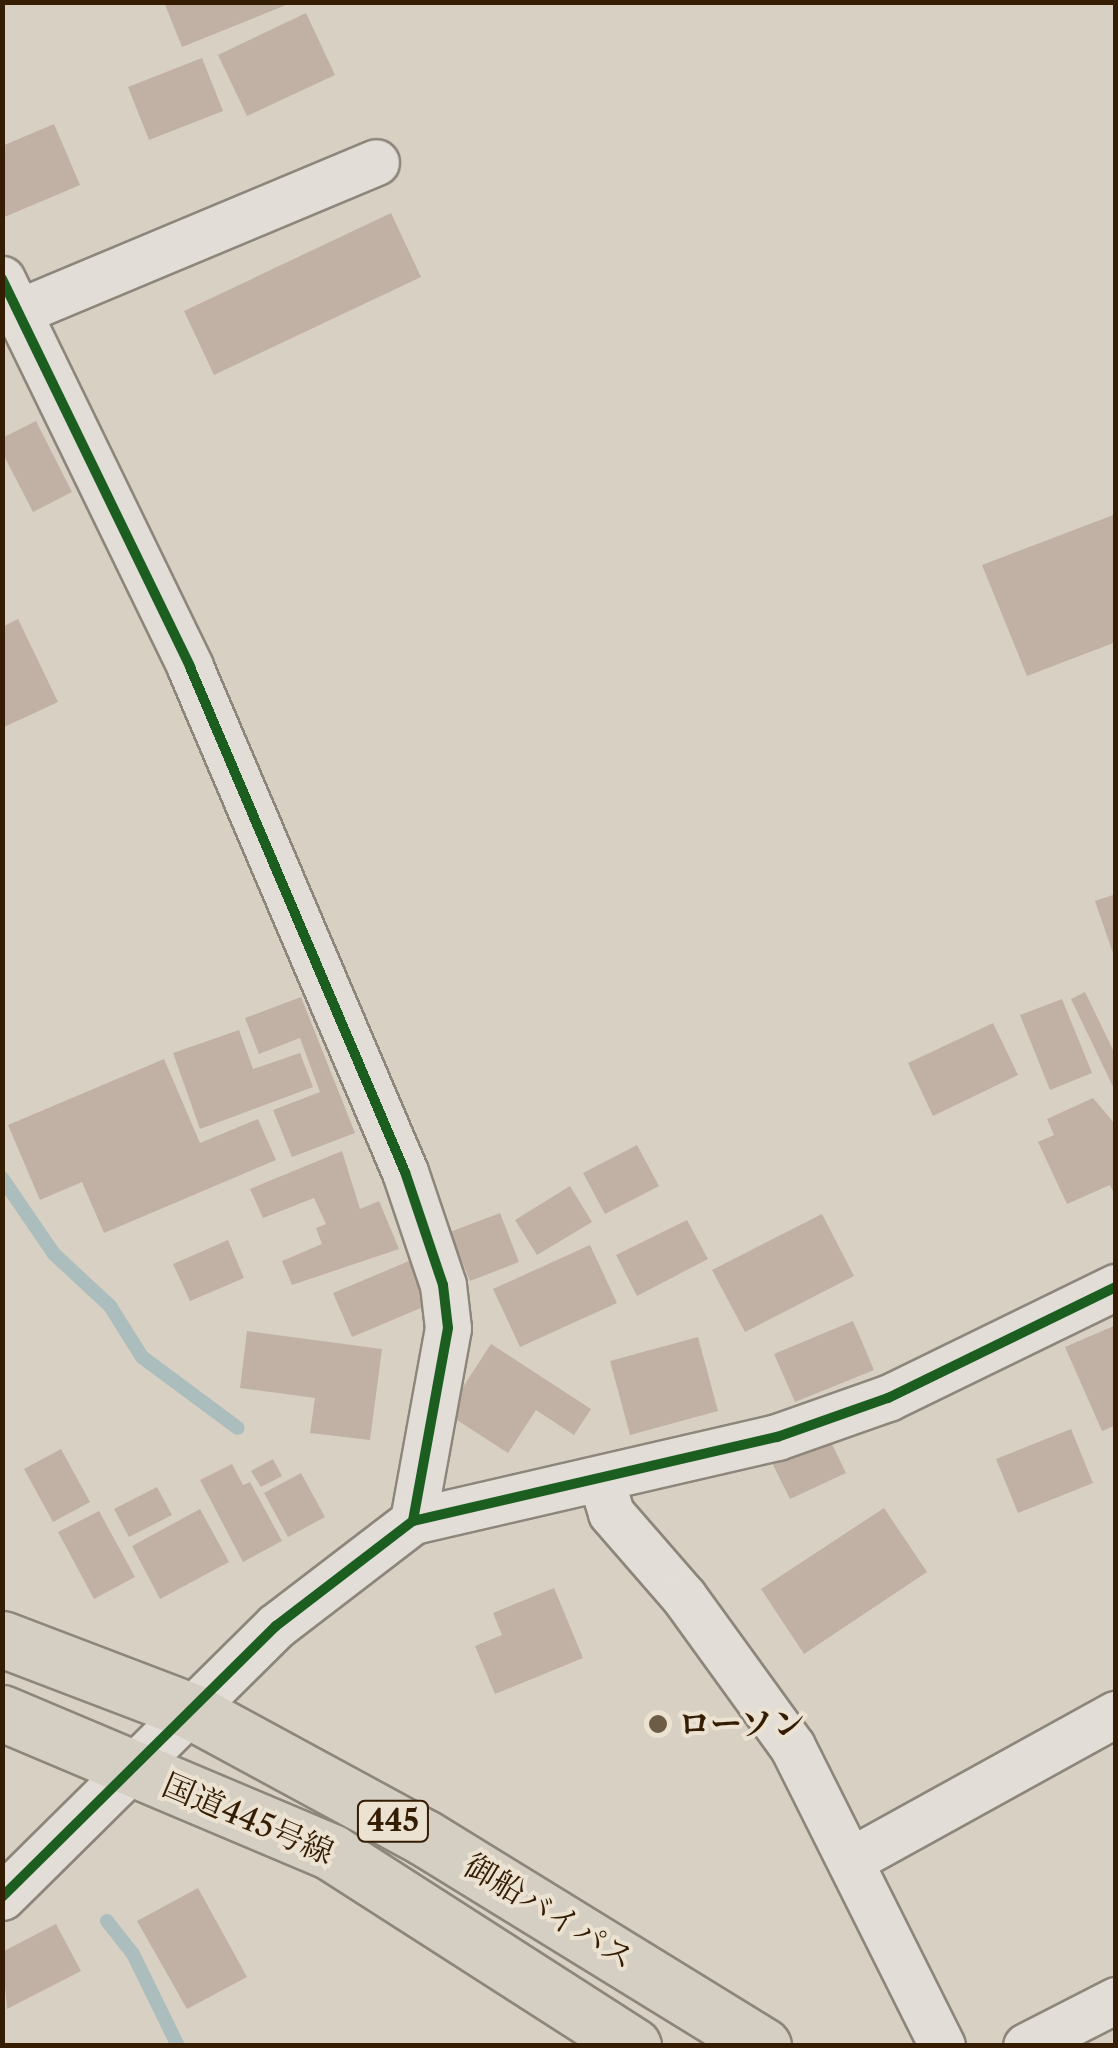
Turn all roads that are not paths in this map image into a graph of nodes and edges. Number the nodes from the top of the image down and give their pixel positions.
1 (376, 162) dead end
2 (10, 296) edge
3 (1116, 1288) edge
4 (601, 1480) junction
5 (413, 1521) junction
6 (2, 1639) edge
7 (191, 1711) junction
8 (2, 1713) edge
9 (1116, 1714) edge
10 (132, 1769) junction
11 (850, 1860) junction
12 (2, 1897) edge
13 (1116, 2000) edge
14 (632, 2046) edge
15 (762, 2046) edge
16 (942, 2046) edge
17 (1026, 2046) edge

1 - 2 street
2 - 5 street
3 - 4 street
4 - 5 street
4 - 11 street
5 - 7 street
6 - 7 highway, 御船バイパス / 445
7 - 10 street
7 - 15 highway, 御船バイパス / 445
8 - 10 highway, 国道445号線 / 445
9 - 11 street
10 - 12 street
10 - 14 highway, 国道445号線 / 445
11 - 16 street
13 - 17 street

